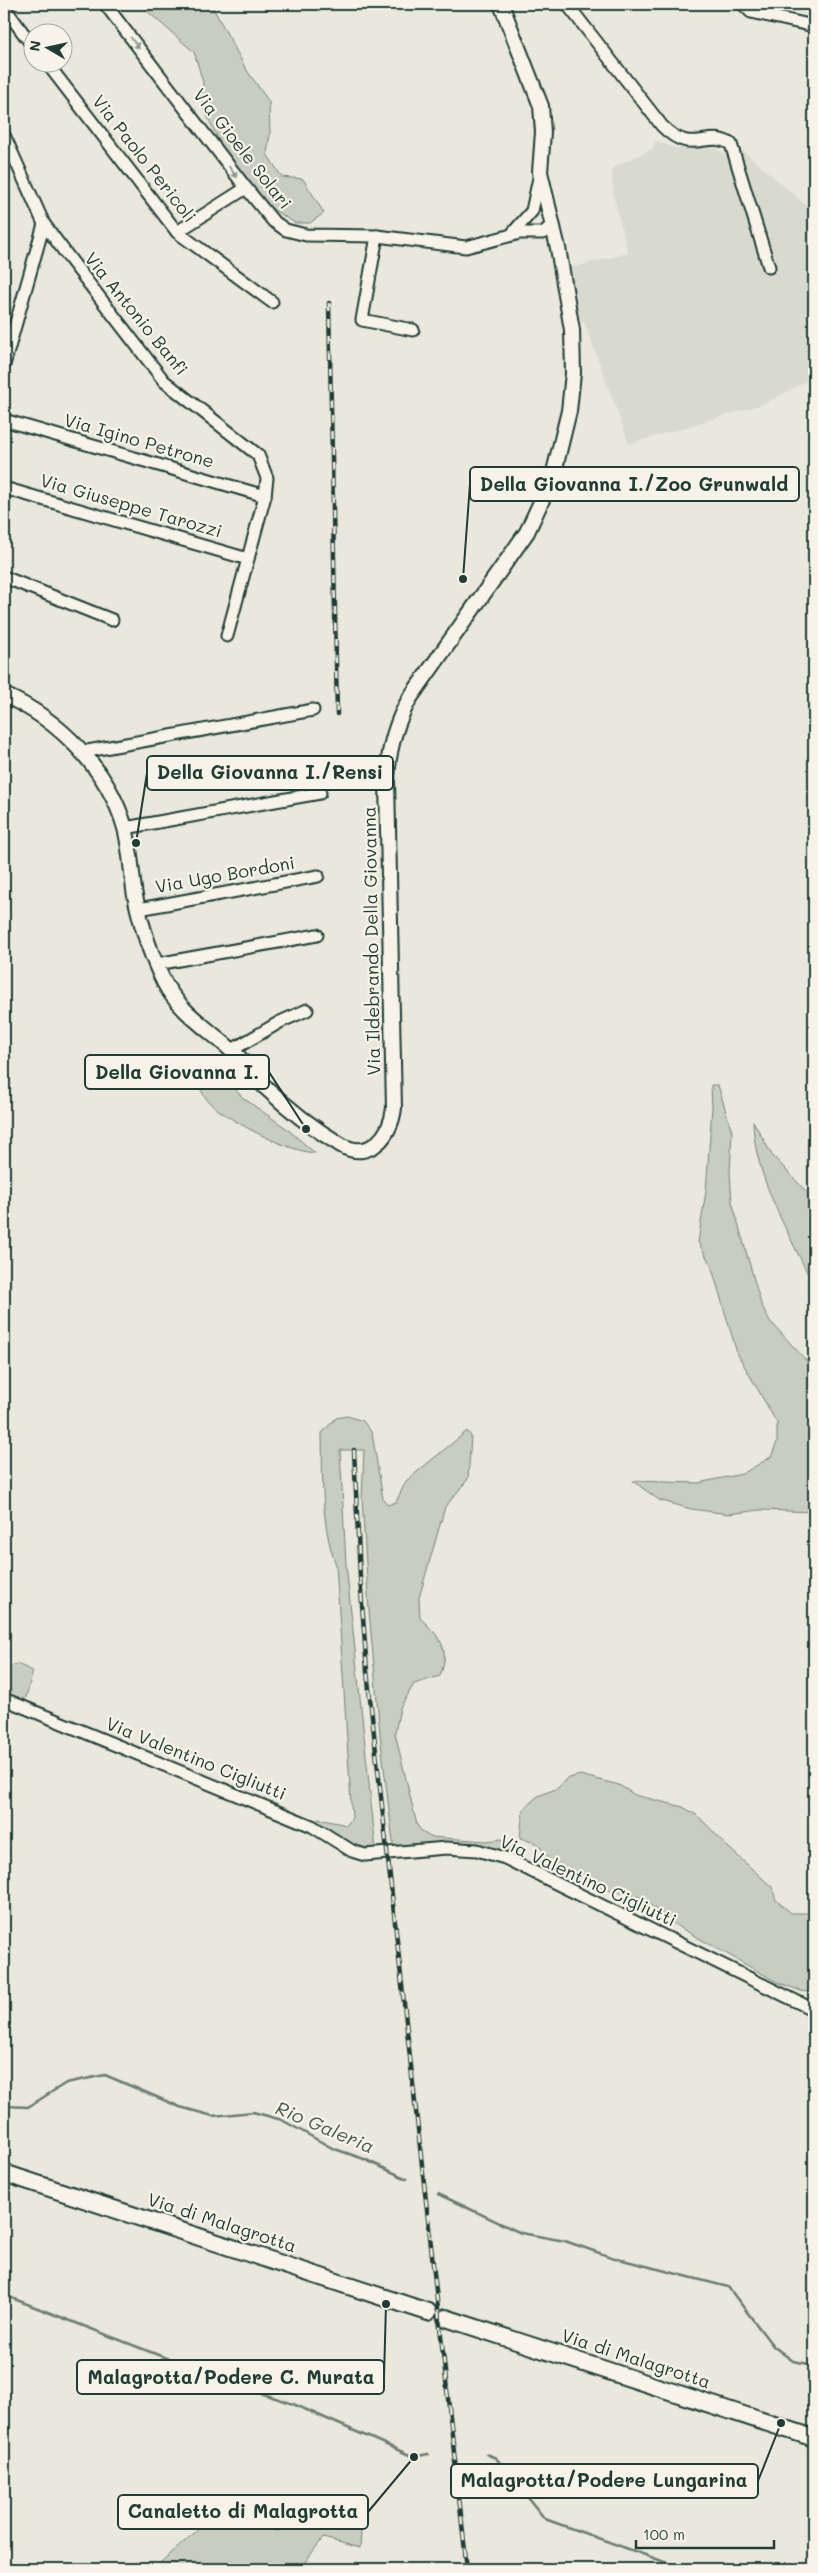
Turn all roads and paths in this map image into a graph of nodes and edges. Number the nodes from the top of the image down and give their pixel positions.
1 (105, 4) edge
2 (501, 4) edge
3 (567, 4) edge
4 (4, 7) edge
5 (748, 7) edge
6 (814, 26) edge
7 (22, 31) edge
8 (54, 72) edge
9 (4, 135) edge
10 (540, 172) junction
11 (246, 188) junction
12 (532, 211) junction
13 (552, 218) junction
14 (44, 224) junction
15 (176, 232) junction
16 (538, 234) junction
17 (511, 235) junction
18 (377, 236) junction
19 (558, 248) junction
20 (769, 268) dead end
21 (272, 302) dead end
22 (413, 330) dead end
23 (6, 346) edge
24 (4, 365) edge
25 (4, 420) edge
26 (4, 488) edge
27 (265, 496) junction
28 (248, 559) junction
29 (4, 577) edge
30 (112, 620) dead end
31 (227, 636) dead end
32 (4, 695) edge
33 (313, 710) dead end
34 (82, 752) junction
35 (320, 794) dead end
36 (125, 828) junction
37 (318, 876) dead end
38 (139, 909) junction
39 (317, 935) dead end
40 (157, 964) junction
41 (307, 1010) dead end
42 (232, 1050) junction
43 (4, 1698) edge
44 (814, 2010) edge
45 (4, 2173) edge
46 (428, 2312) dead end
47 (446, 2318) dead end
48 (814, 2438) edge

1 -> 11 street, Via Gioele Solari
2 - 10 street
3 - 20 street
4 - 7 street
5 - 6 street
8 - 15 street, Via Paolo Pericoli
9 - 14 street, Via Antonio Banfi
10 - 12 street
10 - 13 street
11 - 15 street
11 - 18 street, Via Gioele Solari
12 - 13 street
12 - 17 street
13 - 16 street
13 - 19 street, Via Ildebrando Della Giovanna
14 - 23 street
14 - 27 street, Via Antonio Banfi
15 - 21 street, Via Paolo Pericoli
16 - 17 street, Via Gioele Solari
16 - 19 street
17 - 18 street, Via Gioele Solari
18 - 22 street
19 - 42 street, Via Ildebrando Della Giovanna
23 - 24 street
25 - 27 street, Via Igino Petrone
26 - 28 street, Via Giuseppe Tarozzi
27 - 28 street, Via Antonio Banfi
28 - 31 street, Via Antonio Banfi
29 - 30 street
32 - 34 street, Via Ildebrando Della Giovanna
33 - 34 street
34 - 36 street, Via Ildebrando Della Giovanna
35 - 36 street
36 - 38 street, Via Ildebrando Della Giovanna
37 - 38 street, Via Ugo Bordoni
38 - 40 street, Via Ildebrando Della Giovanna
39 - 40 street
40 - 42 street, Via Ildebrando Della Giovanna
41 - 42 street
43 - 44 street, Via Valentino Cigliutti
45 - 46 main road, Via di Malagrotta
47 - 48 main road, Via di Malagrotta

